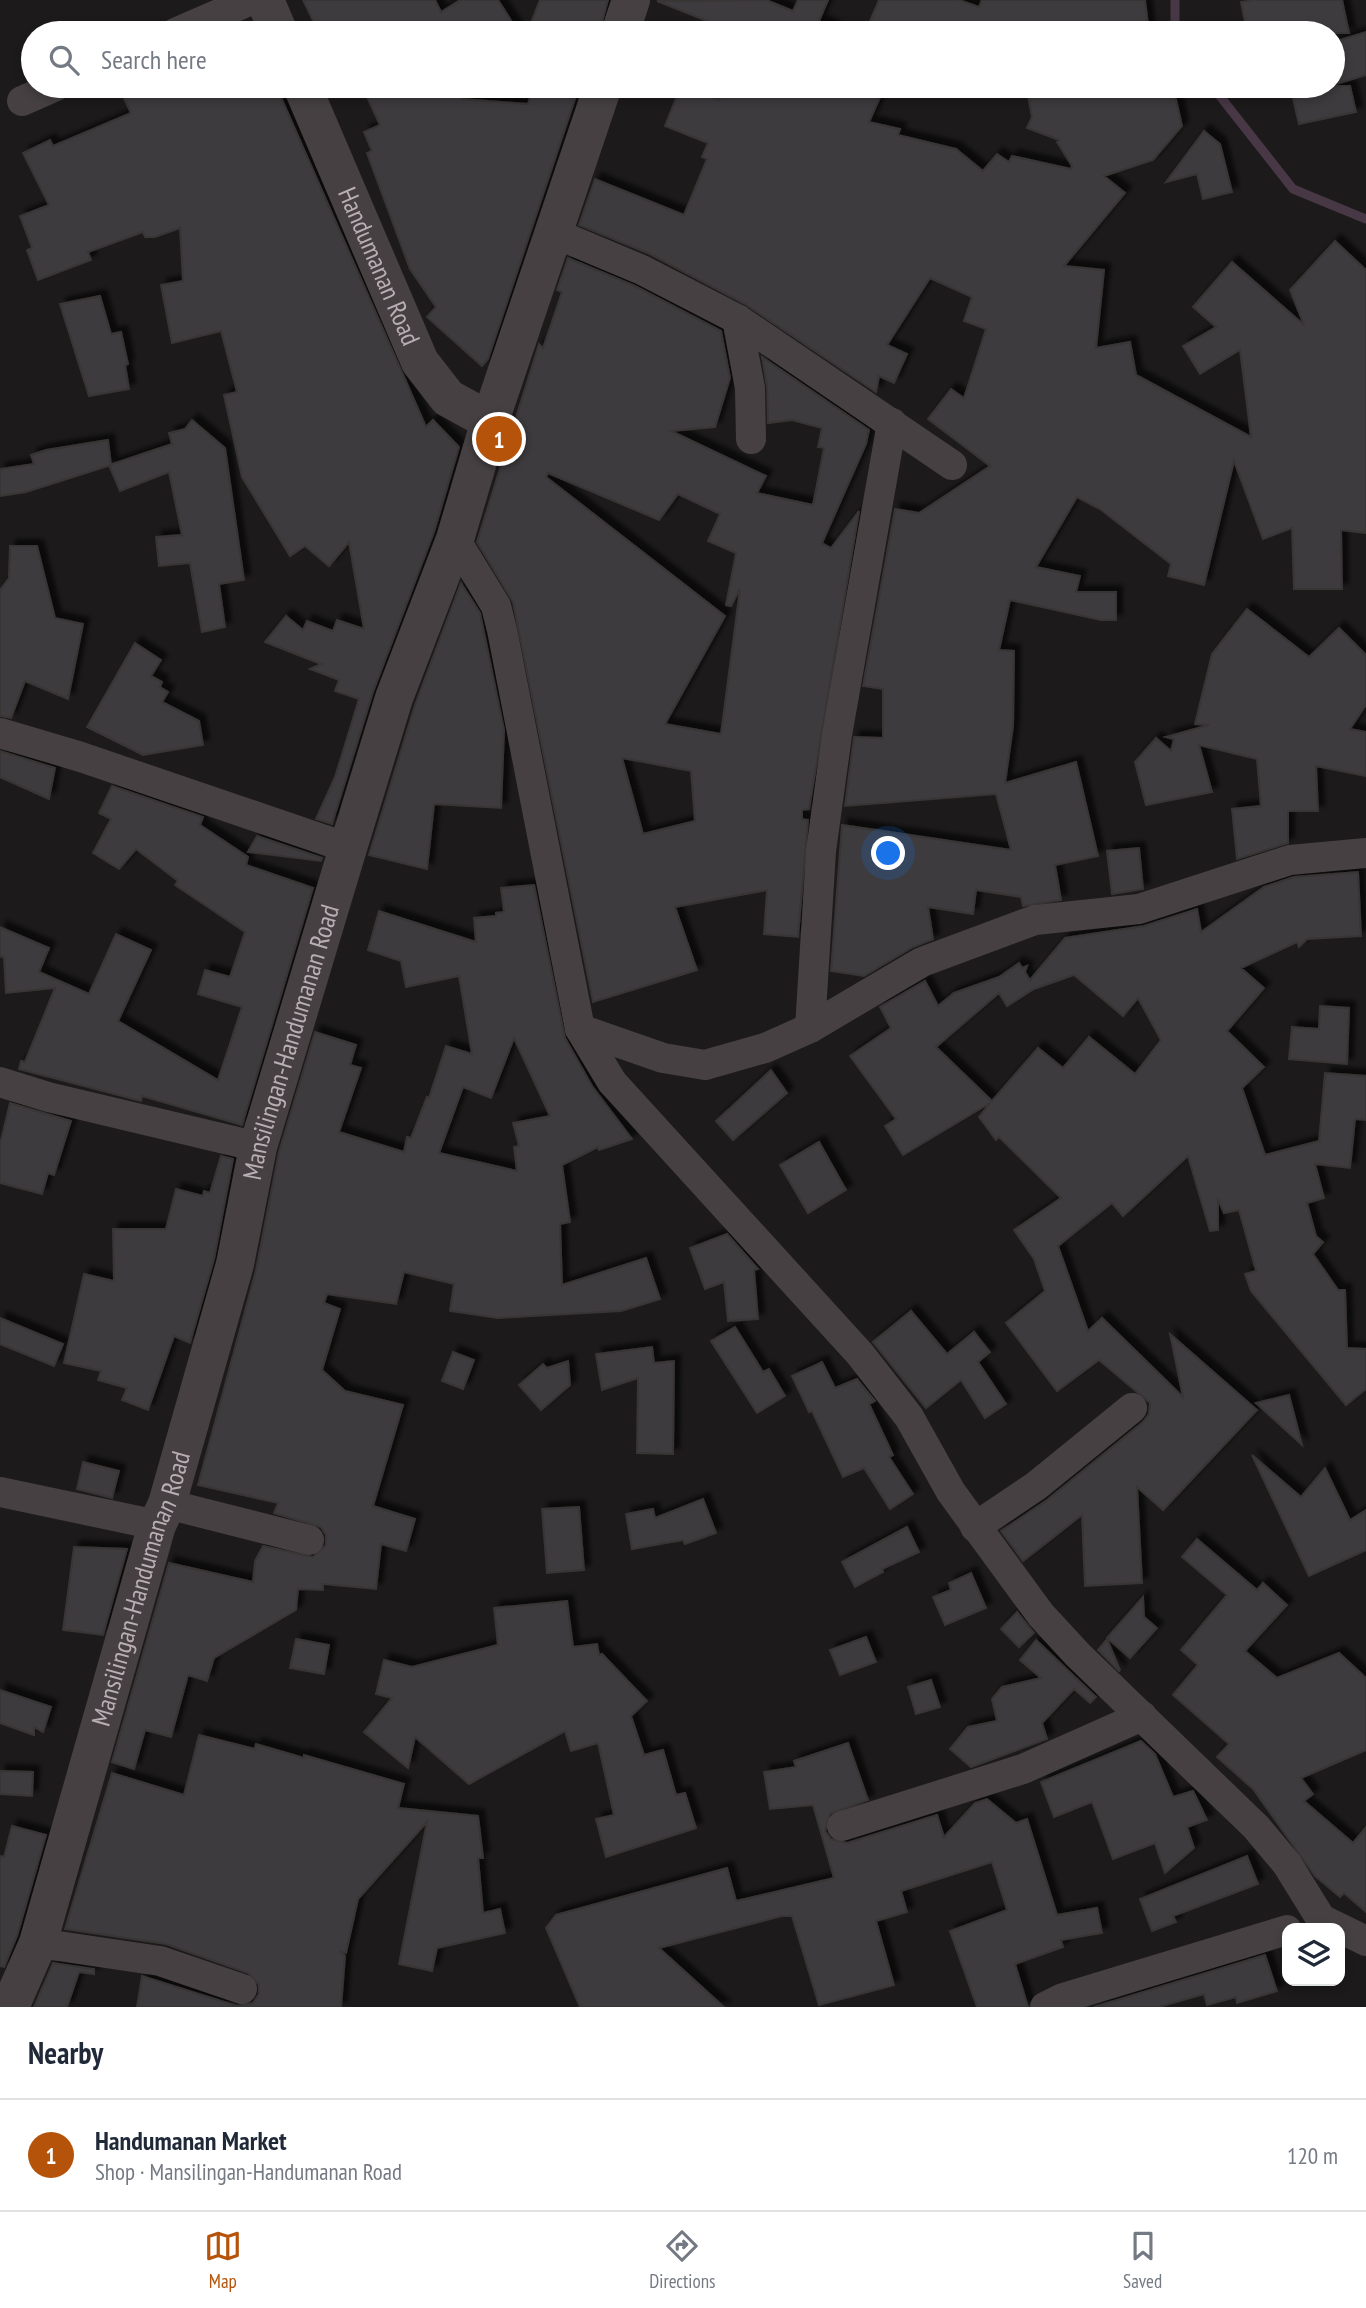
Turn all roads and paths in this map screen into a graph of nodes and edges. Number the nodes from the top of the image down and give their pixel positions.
1 (251, 0) edge
2 (265, 0) edge
3 (631, 0) edge
4 (203, 21) edge
5 (274, 21) edge
6 (624, 21) edge
7 (29, 98) edge
8 (307, 98) edge
9 (599, 98) edge
10 (22, 101) dead end
11 (554, 233) junction
12 (737, 318) junction
13 (490, 421) junction
14 (892, 422) junction
15 (751, 439) dead end
16 (952, 465) dead end
17 (455, 540) junction
18 (0, 733) edge
19 (348, 848) junction
20 (1366, 853) edge
21 (810, 1028) junction
22 (580, 1029) junction
23 (0, 1082) edge
24 (258, 1147) junction
25 (1132, 1408) dead end
26 (0, 1492) edge
27 (162, 1514) junction
28 (975, 1527) junction
29 (309, 1540) dead end
30 (1142, 1716) junction
31 (842, 1826) dead end
32 (1321, 1919) junction
33 (1308, 1923) edge
34 (1282, 1931) edge
35 (1366, 1941) edge
36 (37, 1943) junction
37 (242, 1989) dead end
38 (10, 2007) edge
39 (1045, 2007) edge

1 - 4 street
2 - 5 street
3 - 6 street
7 - 10 street
8 - 13 street, Handumanan Road
9 - 11 street, Mansilingan-Handumanan Road
11 - 12 street
11 - 13 street, Mansilingan-Handumanan Road
12 - 14 street
12 - 15 street
13 - 17 street, Mansilingan-Handumanan Road
14 - 16 street
14 - 21 street
17 - 19 street, Mansilingan-Handumanan Road
17 - 22 street
18 - 19 street
19 - 24 street, Mansilingan-Handumanan Road
20 - 21 street
21 - 22 street
22 - 28 street
23 - 24 street
24 - 27 street, Mansilingan-Handumanan Road
25 - 28 street
26 - 27 street
27 - 29 street
27 - 36 street, Mansilingan-Handumanan Road
28 - 30 street
30 - 31 street
30 - 32 street
32 - 33 street
32 - 35 street
34 - 39 street
36 - 37 street
36 - 38 street, Mansilingan-Handumanan Road

